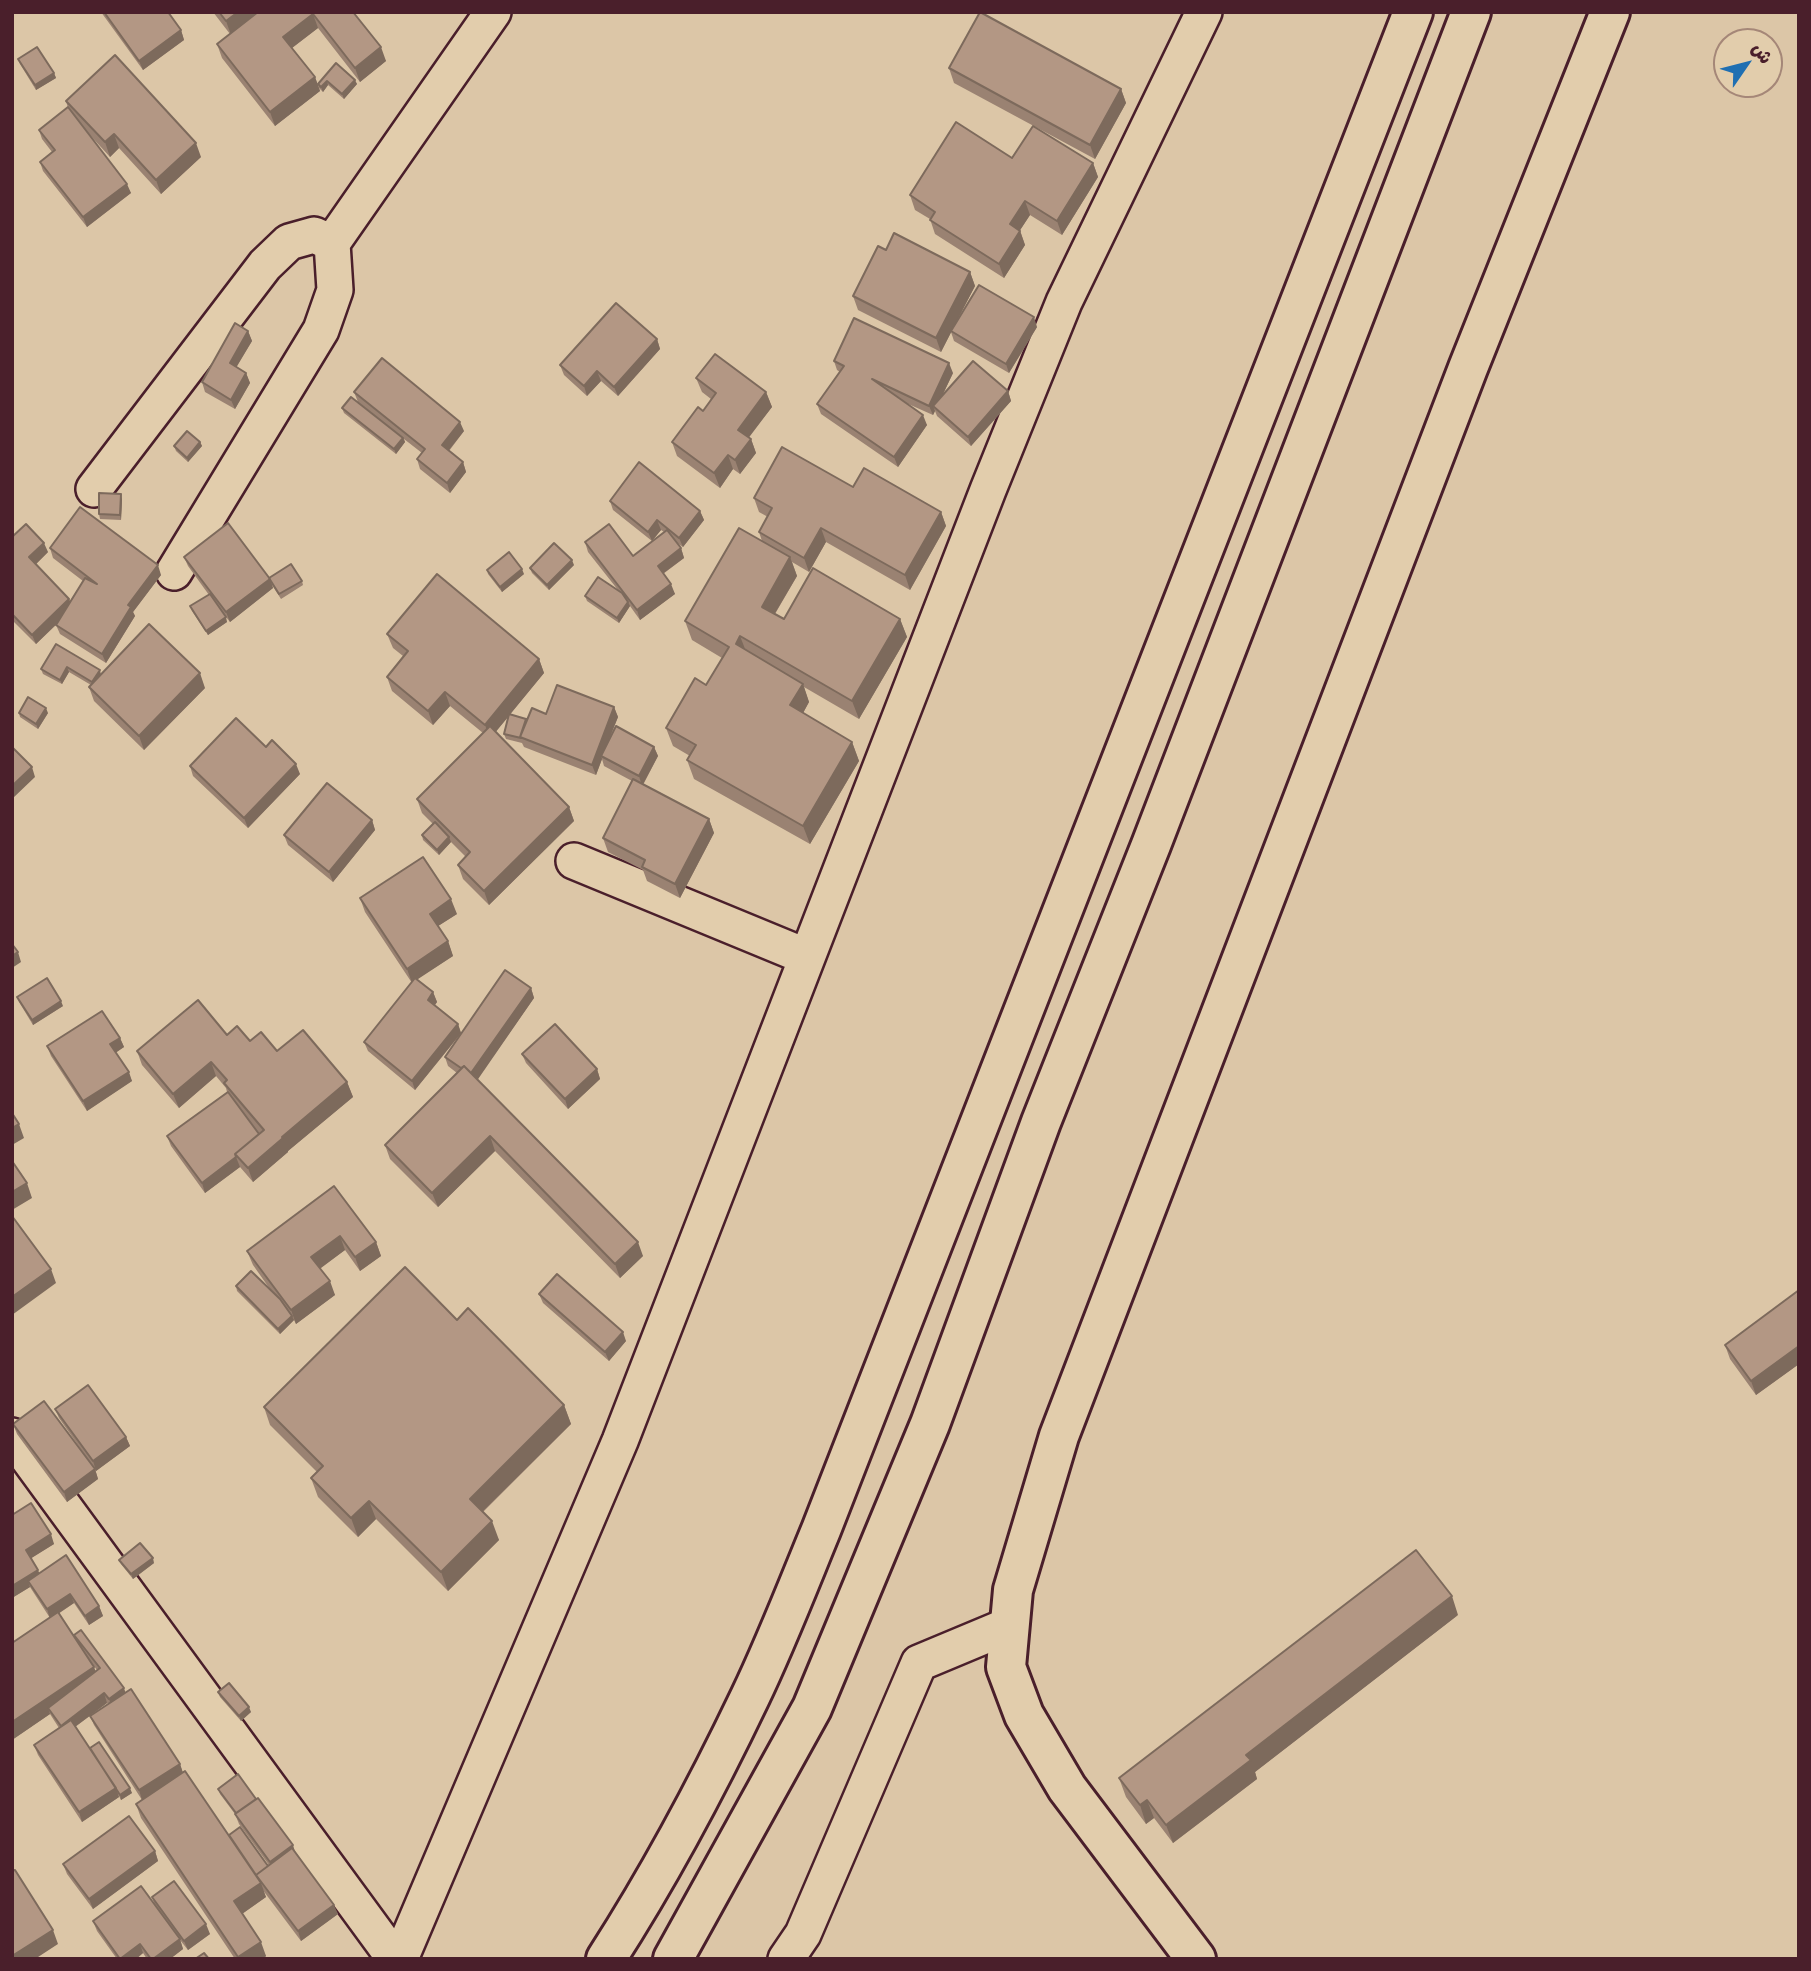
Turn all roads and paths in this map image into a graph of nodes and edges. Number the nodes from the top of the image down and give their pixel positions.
1 (493, 12) edge
2 (1204, 12) edge
3 (1413, 12) edge
4 (1471, 12) edge
5 (1610, 12) edge
6 (332, 243) junction
7 (94, 489) dead end
8 (174, 572) dead end
9 (574, 861) dead end
10 (807, 957) junction
11 (12, 1436) edge
12 (1010, 1625) junction
13 (398, 1959) edge
14 (606, 1959) edge
15 (673, 1959) edge
16 (786, 1959) edge
17 (1196, 1959) edge

1 - 6 street
2 - 10 street
3 - 14 main road
4 - 15 main road
5 - 12 main road
6 - 7 street
6 - 8 street
9 - 10 street
10 - 13 street
11 - 13 street
12 - 16 street
12 - 17 main road

